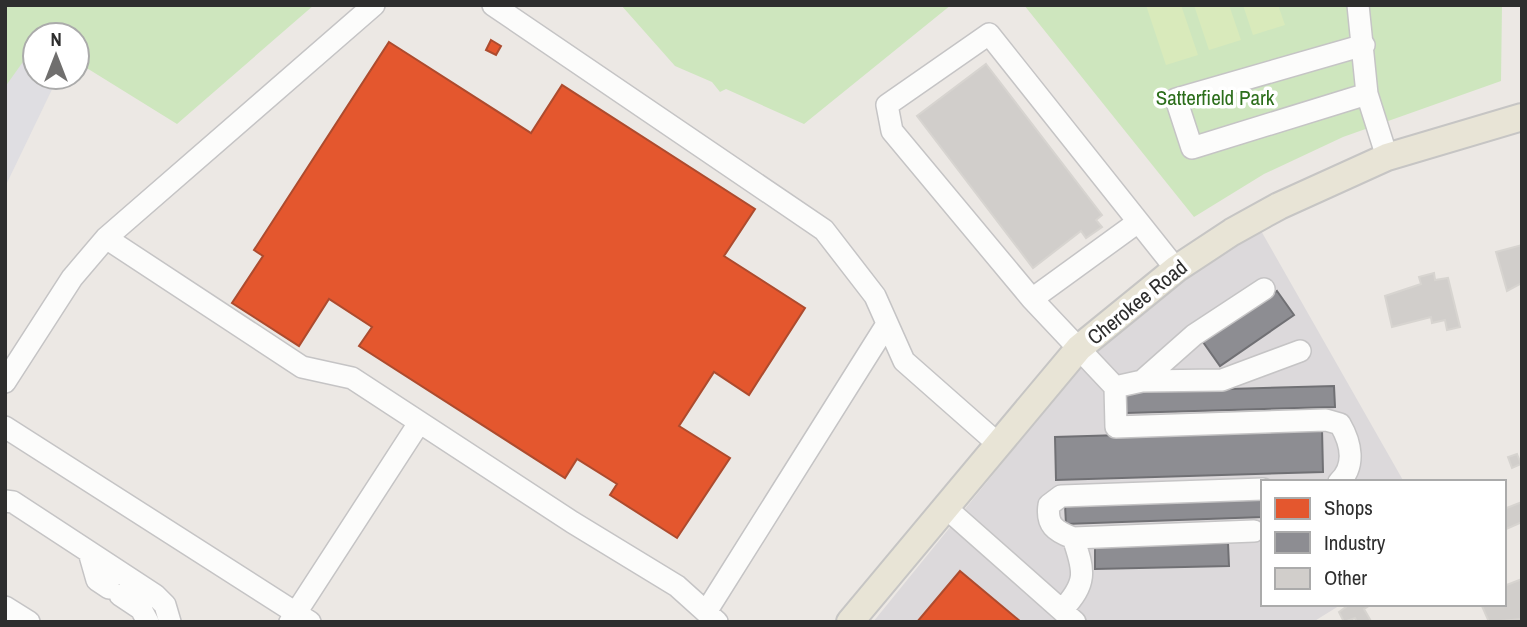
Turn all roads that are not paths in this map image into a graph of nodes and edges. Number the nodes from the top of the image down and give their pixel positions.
1 (374, 5) edge
2 (493, 5) edge
3 (1357, 5) edge
4 (1364, 45) junction
5 (1367, 94) junction
6 (1522, 117) edge
7 (1387, 157) junction
8 (1138, 222) junction
9 (106, 238) junction
10 (1176, 269) junction
11 (1264, 289) dead end
12 (1032, 299) junction
13 (887, 324) junction
14 (1079, 348) junction
15 (1300, 351) dead end
16 (5, 382) edge
17 (1142, 382) junction
18 (1115, 387) junction
19 (419, 424) junction
20 (5, 427) edge
21 (997, 443) junction
22 (1341, 480) edge
23 (1261, 489) edge
24 (5, 501) edge
25 (945, 507) junction
26 (1254, 531) dead end
27 (1073, 538) junction
28 (89, 552) junction
29 (5, 607) edge
30 (1068, 616) edge
31 (712, 617) edge
32 (299, 619) edge
33 (29, 622) edge
34 (148, 622) edge
35 (170, 622) edge
36 (850, 622) edge

1 - 9 lane
2 - 13 lane
3 - 4 lane
4 - 5 lane
4 - 5 lane
5 - 7 lane
6 - 7 main road, Cherokee Road
7 - 10 main road, Cherokee Road
8 - 10 lane
8 - 12 lane
8 - 12 lane
9 - 16 lane
9 - 19 lane
10 - 14 main road, Cherokee Road
11 - 17 lane
12 - 14 lane
13 - 21 lane
13 - 31 lane
14 - 18 lane
14 - 21 main road, Cherokee Road
15 - 17 lane
17 - 18 lane
18 - 22 lane
19 - 31 lane
19 - 32 lane
20 - 32 lane
21 - 25 main road, Cherokee Road
23 - 27 lane
24 - 28 lane
25 - 30 lane
25 - 36 main road, Cherokee Road
26 - 27 lane
27 - 30 lane
28 - 34 lane
28 - 35 lane
29 - 33 lane

